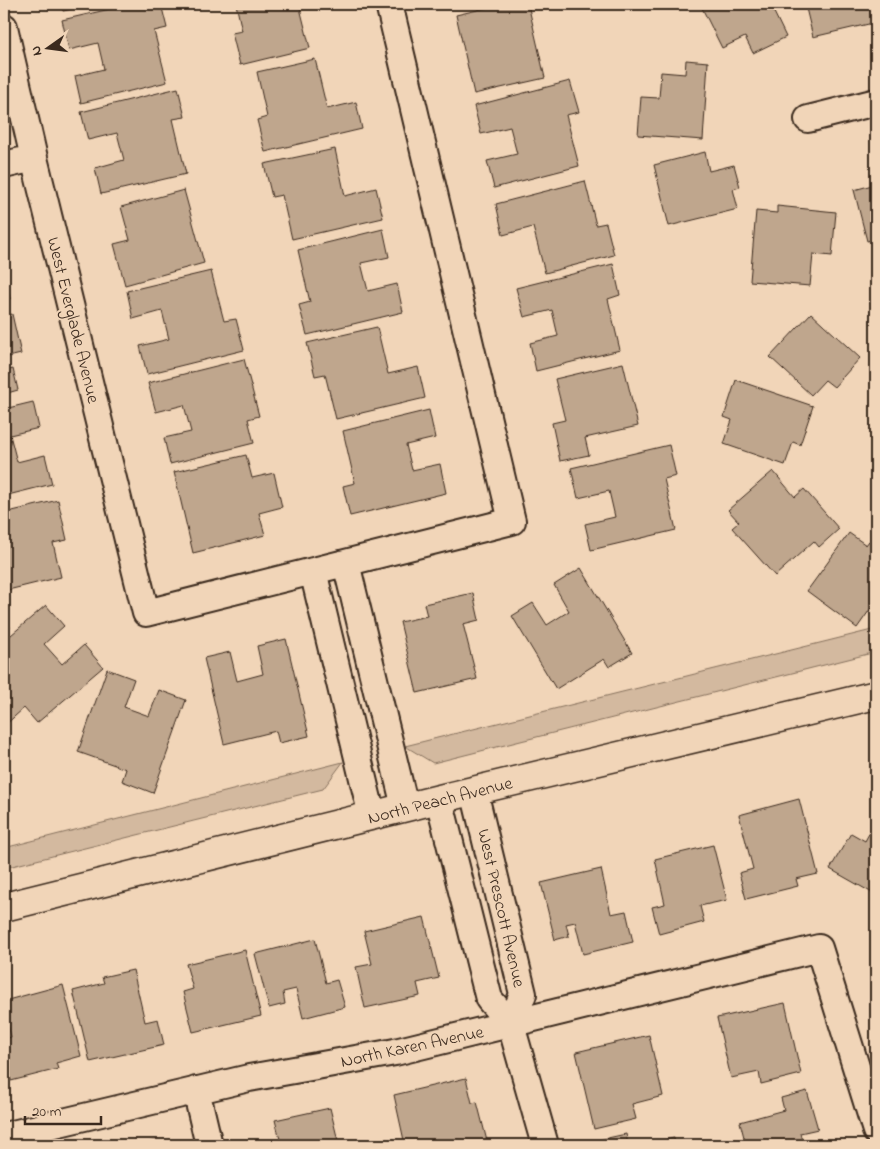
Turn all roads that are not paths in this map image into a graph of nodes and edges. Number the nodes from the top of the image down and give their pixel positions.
1 (389, 4) edge
2 (4, 27) edge
3 (876, 102) edge
4 (808, 119) dead end
5 (34, 158) junction
6 (4, 165) edge
7 (346, 563) junction
8 (313, 572) junction
9 (876, 695) edge
10 (474, 791) junction
11 (439, 799) junction
12 (406, 808) junction
13 (372, 816) junction
14 (4, 907) edge
15 (511, 1025) junction
16 (196, 1090) junction
17 (876, 1131) edge
18 (4, 1136) edge
19 (209, 1145) edge
20 (545, 1145) edge

1 - 7 street
2 - 5 street, West Everglade Avenue
3 - 4 street
5 - 6 street
5 - 8 street, West Everglade Avenue
7 - 8 street
7 - 12 street
8 - 13 street
9 - 10 street, North Peach Avenue
10 - 11 street, North Peach Avenue
10 - 15 street, West Prescott Avenue
11 - 12 street, North Peach Avenue
11 - 15 street, West Prescott Avenue
12 - 13 street, North Peach Avenue
13 - 14 street, North Peach Avenue
15 - 16 street, North Karen Avenue
15 - 17 street, North Karen Avenue
15 - 20 street, West Prescott Avenue
16 - 18 street, North Karen Avenue
16 - 19 street

